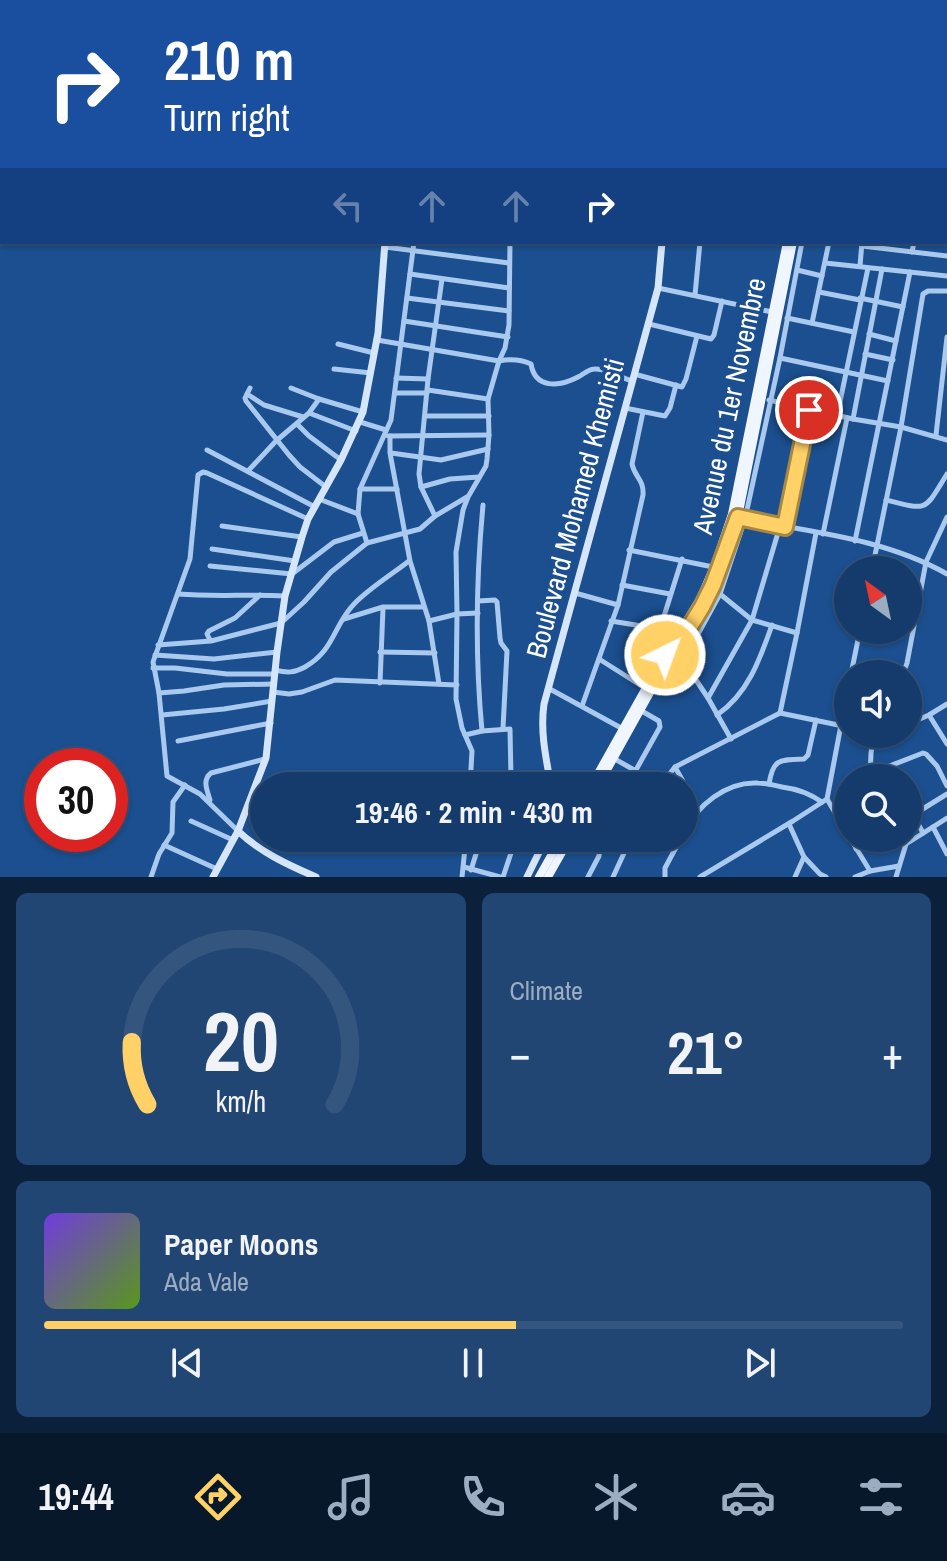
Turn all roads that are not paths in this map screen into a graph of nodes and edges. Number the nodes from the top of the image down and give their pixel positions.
1 (385, 244) edge
2 (414, 244) edge
3 (510, 244) edge
4 (662, 244) edge
5 (700, 244) edge
6 (789, 244) edge
7 (790, 244) edge
8 (802, 244) edge
9 (829, 244) edge
10 (862, 244) edge
11 (914, 244) edge
12 (413, 250) junction
13 (912, 252) junction
14 (947, 256) edge
15 (509, 263) junction
16 (825, 263) junction
17 (860, 266) junction
18 (868, 268) junction
19 (882, 269) junction
20 (797, 270) junction
21 (910, 272) junction
22 (410, 274) junction
23 (822, 276) junction
24 (947, 276) edge
25 (442, 279) junction
26 (509, 288) junction
27 (658, 288) junction
28 (947, 291) edge
29 (819, 292) junction
30 (695, 295) junction
31 (407, 298) junction
32 (860, 299) junction
33 (722, 301) junction
34 (875, 301) junction
35 (438, 302) junction
36 (903, 307) junction
37 (509, 311) junction
38 (772, 312) junction
39 (787, 318) junction
40 (404, 321) junction
41 (812, 323) junction
42 (648, 324) junction
43 (435, 325) junction
44 (854, 332) junction
45 (869, 334) junction
46 (697, 336) junction
47 (508, 337) junction
48 (947, 337) edge
49 (377, 340) junction
50 (896, 341) junction
51 (338, 344) dead end
52 (401, 345) junction
53 (432, 349) junction
54 (374, 353) junction
55 (865, 354) junction
56 (780, 358) junction
57 (893, 360) junction
58 (499, 361) junction
59 (334, 369) dead end
60 (847, 372) junction
61 (371, 373) junction
62 (861, 375) junction
63 (633, 377) junction
64 (396, 378) junction
65 (428, 379) junction
66 (888, 381) junction
67 (676, 385) junction
68 (291, 388) dead end
69 (428, 392) junction
70 (395, 393) junction
71 (319, 399) junction
72 (488, 399) junction
73 (762, 399) junction
74 (625, 408) junction
75 (809, 410) junction
76 (363, 412) junction
77 (643, 412) junction
78 (309, 413) junction
79 (425, 416) junction
80 (489, 416) junction
81 (837, 416) junction
82 (303, 417) junction
83 (850, 418) junction
84 (360, 422) junction
85 (297, 424) junction
86 (879, 424) junction
87 (901, 427) junction
88 (947, 428) edge
89 (356, 431) junction
90 (386, 434) junction
91 (422, 435) junction
92 (489, 435) junction
93 (941, 438) edge
94 (276, 441) junction
95 (488, 449) junction
96 (207, 450) dead end
97 (390, 453) junction
98 (421, 457) junction
99 (341, 460) junction
100 (248, 471) junction
101 (947, 474) edge
102 (479, 477) junction
103 (326, 487) junction
104 (421, 487) junction
105 (360, 489) junction
106 (397, 489) junction
107 (468, 497) junction
108 (886, 500) junction
109 (317, 503) junction
110 (483, 505) dead end
111 (358, 514) junction
112 (435, 516) junction
113 (947, 517) edge
114 (742, 518) junction
115 (308, 519) junction
116 (222, 526) dead end
117 (783, 526) junction
118 (363, 533) junction
119 (405, 534) junction
120 (819, 534) junction
121 (302, 537) junction
122 (855, 541) junction
123 (367, 543) junction
124 (877, 545) junction
125 (212, 549) dead end
126 (629, 550) junction
127 (875, 556) edge
128 (682, 559) junction
129 (295, 561) junction
130 (410, 561) junction
131 (926, 562) junction
132 (210, 566) dead end
133 (714, 567) junction
134 (292, 574) junction
135 (947, 574) edge
136 (622, 585) junction
137 (575, 593) junction
138 (178, 594) junction
139 (670, 594) junction
140 (720, 594) junction
141 (260, 595) junction
142 (285, 596) junction
143 (478, 601) junction
144 (618, 605) junction
145 (383, 607) junction
146 (424, 607) junction
147 (478, 613) junction
148 (457, 614) junction
149 (343, 619) junction
150 (752, 620) junction
151 (429, 621) junction
152 (611, 621) junction
153 (281, 623) junction
154 (772, 625) junction
155 (660, 629) junction
156 (797, 633) junction
157 (678, 635) junction
158 (211, 641) junction
159 (158, 645) junction
160 (277, 652) junction
161 (380, 652) junction
162 (435, 653) junction
163 (155, 655) junction
164 (668, 657) junction
165 (598, 659) junction
166 (908, 660) edge
167 (680, 667) junction
168 (153, 668) junction
169 (275, 672) junction
170 (380, 683) junction
171 (439, 684) junction
172 (457, 685) junction
173 (548, 688) junction
174 (645, 688) junction
175 (273, 692) junction
176 (159, 693) junction
177 (708, 698) junction
178 (947, 704) edge
179 (582, 706) junction
180 (640, 710) junction
181 (780, 713) junction
182 (162, 715) junction
183 (717, 715) junction
184 (929, 715) junction
185 (922, 718) edge
186 (816, 720) junction
187 (271, 723) junction
188 (834, 724) edge
189 (503, 728) junction
190 (623, 729) junction
191 (482, 731) junction
192 (465, 735) junction
193 (731, 739) junction
194 (178, 741) dead end
195 (947, 743) edge
196 (835, 748) edge
197 (266, 758) junction
198 (613, 758) junction
199 (894, 764) edge
200 (675, 767) junction
201 (636, 771) joint
202 (471, 772) edge
203 (511, 772) edge
204 (549, 772) edge
205 (599, 772) edge
206 (606, 772) edge
207 (671, 772) edge
208 (678, 772) edge
209 (945, 774) edge
210 (769, 784) junction
211 (185, 785) junction
212 (947, 786) edge
213 (947, 794) edge
214 (824, 800) junction
215 (210, 802) junction
216 (922, 809) edge
217 (698, 810) edge
218 (834, 814) edge
219 (947, 818) edge
220 (191, 821) dead end
221 (789, 824) junction
222 (933, 827) junction
223 (238, 831) junction
224 (923, 833) edge
225 (233, 840) junction
226 (164, 845) junction
227 (465, 852) edge
228 (477, 852) edge
229 (511, 852) edge
230 (539, 852) edge
231 (553, 852) edge
232 (562, 852) edge
233 (599, 852) edge
234 (624, 852) edge
235 (674, 852) edge
236 (858, 852) edge
237 (902, 852) edge
238 (947, 854) edge
239 (804, 857) junction
240 (899, 866) junction
241 (464, 867) junction
242 (217, 869) junction
243 (471, 870) junction
244 (872, 871) junction
245 (709, 875) edge
246 (313, 876) edge
247 (151, 877) edge
248 (213, 877) edge
249 (462, 877) edge
250 (501, 877) edge
251 (527, 877) edge
252 (539, 877) edge
253 (548, 877) edge
254 (588, 877) edge
255 (613, 877) edge
256 (665, 877) edge
257 (700, 877) edge
258 (795, 877) edge
259 (826, 877) edge
260 (855, 877) edge
261 (882, 877) edge
262 (896, 877) edge

1 - 12 street
1 - 49 main road
2 - 12 street
3 - 15 street
4 - 27 main road, Boulevard Mohamed Khemisti
5 - 30 street
6 - 38 main road, Avenue du 1er Novembre
7 - 73 main road, Avenue du 1er Novembre
8 - 20 street
9 - 16 street
10 - 13 street
10 - 17 street
11 - 13 street
12 - 15 street
12 - 22 street
13 - 14 street
15 - 26 street
16 - 17 street
16 - 23 street
17 - 18 street
18 - 19 street
18 - 32 street
19 - 21 street
19 - 34 street
20 - 23 street
20 - 39 street
21 - 24 street
21 - 36 street
22 - 25 street
22 - 31 street
23 - 29 street
25 - 26 street
25 - 35 street
26 - 37 street
27 - 30 street
27 - 42 main road, Boulevard Mohamed Khemisti
28 - 87 street
29 - 32 street
29 - 41 street
30 - 33 street
31 - 35 street
31 - 40 street
32 - 34 street
32 - 44 street
33 - 38 street
33 - 46 street
34 - 36 street
34 - 45 street
35 - 37 street
35 - 43 street
36 - 50 street
37 - 47 street
38 - 73 main road, Avenue du 1er Novembre
39 - 41 street
39 - 56 street
40 - 43 street
40 - 52 street
41 - 44 street
42 - 46 street
42 - 63 main road, Boulevard Mohamed Khemisti
43 - 47 street
43 - 53 street
44 - 60 street
45 - 50 street
45 - 55 street
46 - 67 street
47 - 58 street
48 - 93 street
49 - 52 street
49 - 54 main road
50 - 57 street
51 - 54 street
52 - 53 street
52 - 64 street
53 - 58 street
53 - 65 street
54 - 61 main road
55 - 57 street
55 - 62 street
56 - 60 street
56 - 73 street
57 - 66 street
58 - 63 street
58 - 72 street
59 - 61 street
60 - 62 street
60 - 81 street
61 - 76 main road
62 - 66 street
62 - 83 street
63 - 67 street
63 - 74 main road, Boulevard Mohamed Khemisti
64 - 65 street
64 - 70 street
65 - 69 street
66 - 86 street
67 - 77 street
68 - 71 street
69 - 70 street
69 - 72 street
69 - 79 street
70 - 90 street
71 - 76 street
71 - 78 street
72 - 80 street
73 - 75 street
73 - 114 main road, Avenue du 1er Novembre
73 - 133 main road, Avenue du 1er Novembre
74 - 77 street
74 - 137 main road, Boulevard Mohamed Khemisti
75 - 81 street
75 - 117 street
76 - 84 main road
77 - 126 street
78 - 82 street
78 - 89 street
79 - 80 street
79 - 91 street
80 - 92 street
81 - 83 street
82 - 85 street
82 - 94 street
83 - 86 street
83 - 120 street
84 - 89 main road
84 - 90 street
85 - 94 street
85 - 99 street
86 - 87 street
86 - 122 street
87 - 93 street
87 - 108 street
88 - 93 street
89 - 99 main road
90 - 91 street
90 - 97 street
90 - 105 street
91 - 92 street
91 - 98 street
92 - 95 street
94 - 100 street
94 - 103 street
95 - 98 street
95 - 102 street
96 - 100 street
97 - 98 street
97 - 106 street
98 - 104 street
99 - 103 main road
100 - 109 street
101 - 108 street
102 - 104 street
102 - 107 street
103 - 109 main road
104 - 112 street
105 - 106 street
105 - 111 street
106 - 119 street
107 - 112 street
107 - 148 street
108 - 124 street
109 - 111 street
109 - 115 main road
110 - 143 street
111 - 118 street
112 - 119 street
113 - 131 street
114 - 117 street
114 - 140 street
114 - 164 main road, Avenue du 1er Novembre
115 - 121 main road
115 - 138 street
116 - 121 street
117 - 120 street
117 - 150 street
118 - 123 street
118 - 134 street
119 - 123 street
119 - 130 street
120 - 122 street
120 - 156 street
121 - 129 main road
122 - 124 street
123 - 153 street
124 - 127 street
124 - 131 street
125 - 129 street
126 - 128 street
126 - 136 street
128 - 133 street
128 - 139 street
129 - 134 main road
130 - 146 street
130 - 149 street
131 - 135 street
131 - 166 street
132 - 134 street
133 - 157 main road, Avenue du 1er Novembre
134 - 142 main road
136 - 139 street
136 - 144 street
137 - 144 street
137 - 173 main road, Boulevard Mohamed Khemisti
138 - 141 street
138 - 159 street
139 - 155 street
140 - 150 street
140 - 167 street
141 - 142 street
141 - 158 street
142 - 153 main road
143 - 147 street
143 - 189 street
144 - 152 street
145 - 146 street
145 - 149 street
145 - 161 street
146 - 151 street
147 - 148 street
147 - 191 street
148 - 151 street
148 - 172 street
149 - 169 street
150 - 154 street
150 - 177 street
151 - 162 street
152 - 155 street
152 - 165 street
153 - 158 street
153 - 160 main road
154 - 156 street
154 - 183 street
155 - 157 street
156 - 181 street
157 - 164 main road, Avenue du 1er Novembre
158 - 159 street
159 - 163 street
160 - 163 street
160 - 169 main road
161 - 162 street
161 - 170 street
162 - 171 street
163 - 168 street
164 - 167 street
164 - 174 main road, Avenue du 1er Novembre
164 - 180 main road, Avenue du 1er Novembre
165 - 174 street
165 - 179 street
167 - 177 street
168 - 169 street
168 - 176 street
169 - 175 main road
170 - 171 street
170 - 175 street
171 - 172 street
172 - 192 street
173 - 179 street
173 - 204 main road, Boulevard Mohamed Khemisti
174 - 190 main road, Avenue du 1er Novembre
175 - 176 street
175 - 182 street
175 - 187 main road
176 - 182 street
177 - 183 street
178 - 184 street
179 - 190 street
180 - 198 main road, Avenue du 1er Novembre
180 - 201 street
181 - 186 street
181 - 193 street
182 - 211 street
183 - 193 street
184 - 185 street
184 - 195 street
186 - 188 street
186 - 210 street
187 - 194 street
187 - 197 main road
189 - 191 street
189 - 203 street
190 - 205 main road, Avenue du 1er Novembre
191 - 192 street
192 - 202 street
193 - 200 street
196 - 214 street
197 - 215 street
197 - 223 main road
198 - 201 street
198 - 206 main road, Avenue du 1er Novembre
199 - 209 street
200 - 207 street
200 - 208 street
209 - 212 street
210 - 214 street
210 - 217 street
211 - 215 street
211 - 226 street
213 - 216 street
214 - 218 street
214 - 221 street
215 - 223 street
219 - 222 street
220 - 225 street
221 - 239 street
221 - 245 street
222 - 224 street
222 - 238 street
223 - 225 main road
223 - 246 main road
225 - 242 main road
226 - 242 street
226 - 247 street
227 - 241 street
228 - 243 street
229 - 250 street
230 - 251 main road
231 - 252 main road
232 - 253 main road
233 - 254 street
234 - 255 street
235 - 256 street
236 - 244 street
237 - 240 street
239 - 258 street
239 - 259 street
240 - 244 street
240 - 262 street
241 - 243 street
241 - 249 street
242 - 248 main road
243 - 250 street
244 - 260 street
244 - 261 street
245 - 257 street

